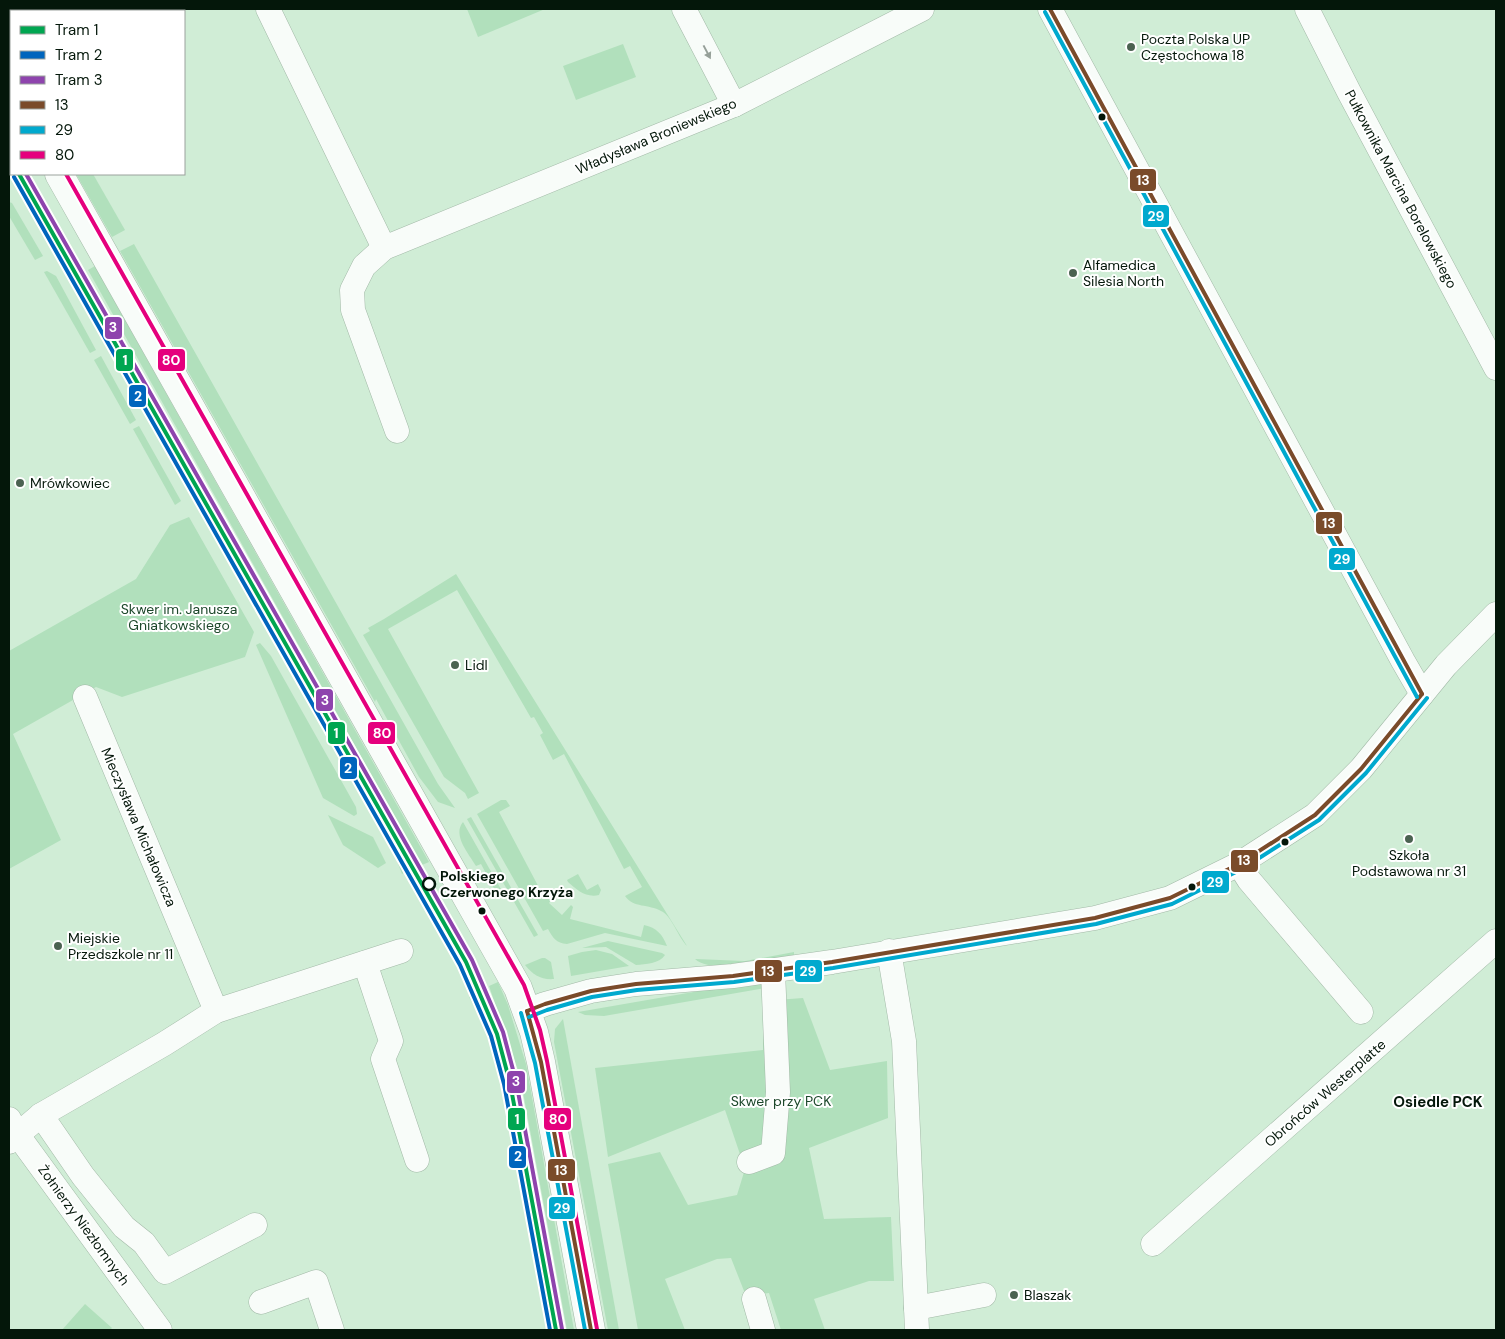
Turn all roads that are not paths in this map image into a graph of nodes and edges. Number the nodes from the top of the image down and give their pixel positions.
1 (268, 9) edge
2 (922, 9) edge
3 (1050, 9) edge
4 (1307, 9) edge
5 (686, 10) edge
6 (734, 105) junction
7 (60, 175) edge
8 (384, 248) junction
9 (1496, 368) edge
10 (397, 431) dead end
11 (1496, 614) edge
12 (1422, 694) junction
13 (85, 698) dead end
14 (1239, 864) junction
15 (1496, 941) edge
16 (401, 951) dead end
17 (889, 951) junction
18 (365, 963) junction
19 (773, 971) junction
20 (216, 1011) junction
21 (527, 1011) junction
22 (1361, 1012) dead end
23 (41, 1115) junction
24 (12, 1131) edge
25 (417, 1160) dead end
26 (749, 1162) dead end
27 (255, 1225) dead end
28 (1153, 1244) dead end
29 (984, 1295) dead end
30 (754, 1299) dead end
31 (261, 1302) dead end
32 (916, 1319) edge
33 (160, 1330) edge
34 (332, 1330) edge
35 (591, 1330) edge
36 (763, 1330) edge

1 - 8 street
2 - 6 street, Władysława Broniewskiego
3 - 12 street
4 - 9 street, Pułkownika Marcina Borelowskiego
5 -> 6 street
6 - 8 street, Władysława Broniewskiego
7 - 21 main road
8 - 10 street, Władysława Broniewskiego
11 - 12 street
12 - 14 street
13 - 20 street, Mieczysława Michałowicza
14 - 17 street
14 - 22 street
15 - 28 street, Obrońców Westerplatte
16 - 18 street
17 - 19 street
17 - 32 street
18 - 20 street
18 - 25 street
19 - 21 street
19 - 26 street
20 - 23 street
21 - 35 main road
23 - 24 street
23 - 27 street
24 - 33 street, Żołnierzy Niezłomnych
29 - 32 street
30 - 36 street
31 - 34 street

